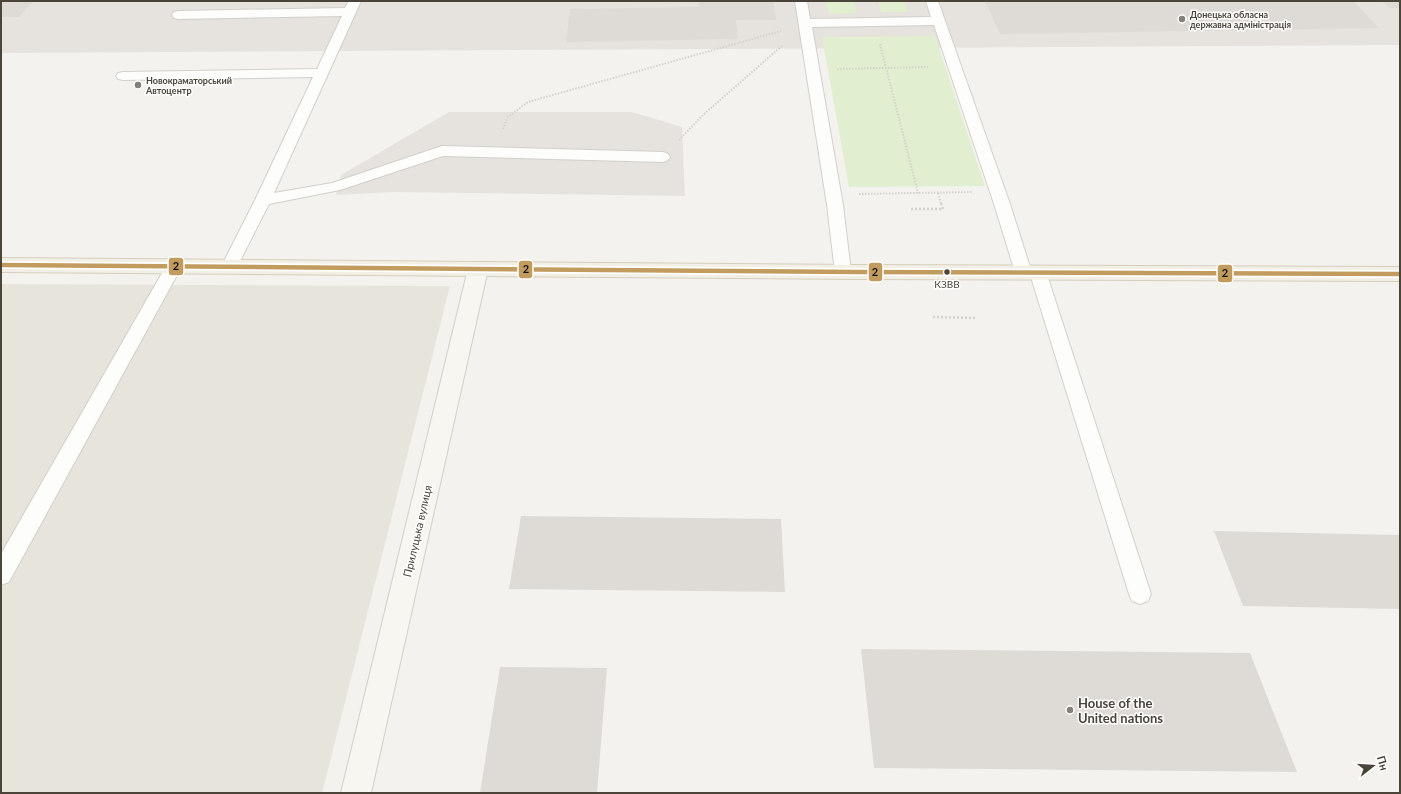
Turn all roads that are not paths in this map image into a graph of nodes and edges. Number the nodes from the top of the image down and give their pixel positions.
1 (801, 1) edge
2 (932, 1) edge
3 (353, 6) edge
4 (178, 15) dead end
5 (939, 21) junction
6 (805, 25) junction
7 (322, 73) junction
8 (123, 76) dead end
9 (663, 157) road end
10 (263, 200) junction
11 (1, 266) edge
12 (174, 266) junction
13 (229, 267) junction
14 (478, 269) junction
15 (843, 272) junction
16 (1031, 272) junction
17 (1400, 274) edge
18 (1, 575) edge
19 (1140, 594) dead end
20 (356, 793) edge

1 - 6 lane
2 - 5 lane
3 - 4 lane
3 - 7 lane
5 - 6 lane
5 - 16 lane
6 - 15 lane
7 - 8 lane
7 - 10 lane
9 - 10 lane
10 - 13 lane
11 - 12 main road
12 - 13 main road
12 - 18 lane
13 - 14 main road
14 - 15 main road
14 - 20 street, Прилуцька вулиця
15 - 16 main road
16 - 17 main road
16 - 19 lane

